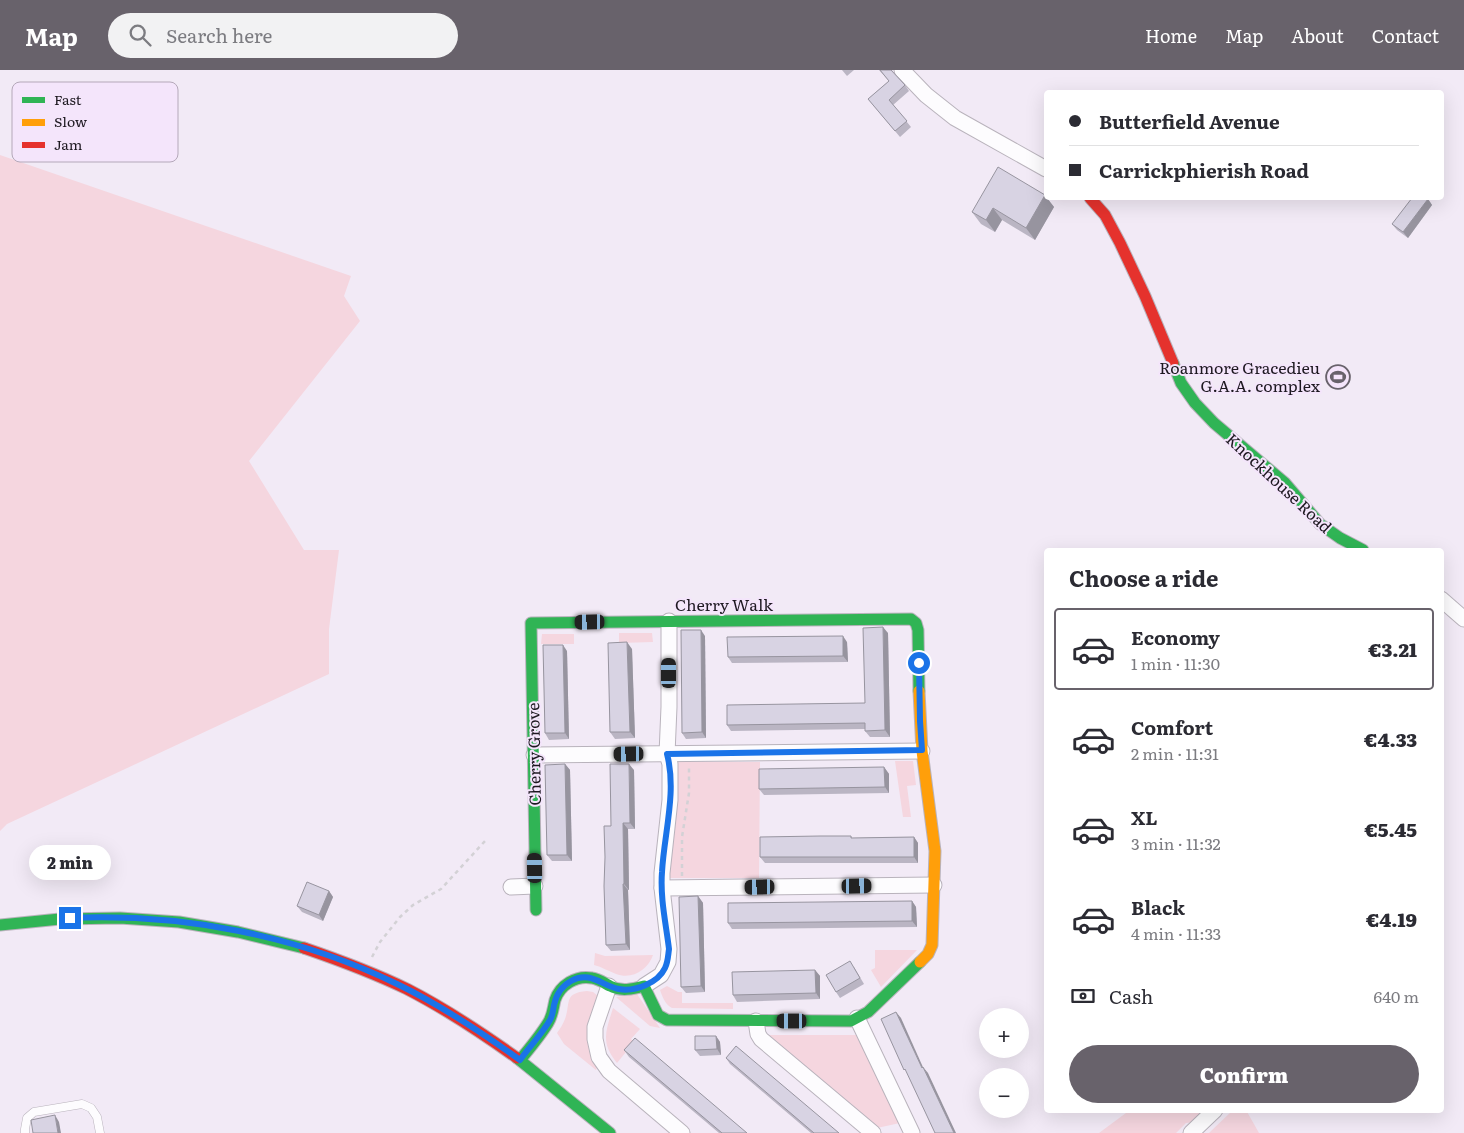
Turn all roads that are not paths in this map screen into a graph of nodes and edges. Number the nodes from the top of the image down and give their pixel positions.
1 (902, 70) edge
2 (1044, 168) edge
3 (1092, 200) edge
4 (1359, 548) edge
5 (1444, 602) edge
6 (1464, 619) edge
7 (669, 621) junction
8 (531, 623) joint
9 (922, 750) junction
10 (667, 754) junction
11 (534, 755) junction
12 (934, 885) junction
13 (536, 886) junction
14 (511, 887) dead end
15 (662, 888) junction
16 (536, 910) dead end
17 (0, 925) edge
18 (609, 986) junction
19 (644, 986) junction
20 (857, 1018) junction
21 (756, 1021) junction
22 (520, 1060) junction
23 (1212, 1113) edge
24 (25, 1133) edge
25 (100, 1133) edge
26 (610, 1133) edge
27 (682, 1133) edge
28 (873, 1133) edge
29 (912, 1133) edge
30 (1191, 1133) edge

1 - 2 street
3 - 4 street, Knockhouse Road
5 - 6 street
7 - 8 street, Cherry Walk
7 - 9 street, Cherry Walk
7 - 10 street
8 - 11 street, Cherry Grove
9 - 10 street
9 - 12 street
10 - 11 street
10 - 15 street
11 - 13 street, Cherry Grove
12 - 15 street
12 - 20 street
13 - 14 street
13 - 16 street, Cherry Grove
15 - 19 street
17 - 22 street
18 - 19 street
18 - 22 street
18 - 27 street
19 - 21 street
20 - 21 street
20 - 29 street
21 - 28 street
22 - 26 street
23 - 30 street
24 - 25 lane

